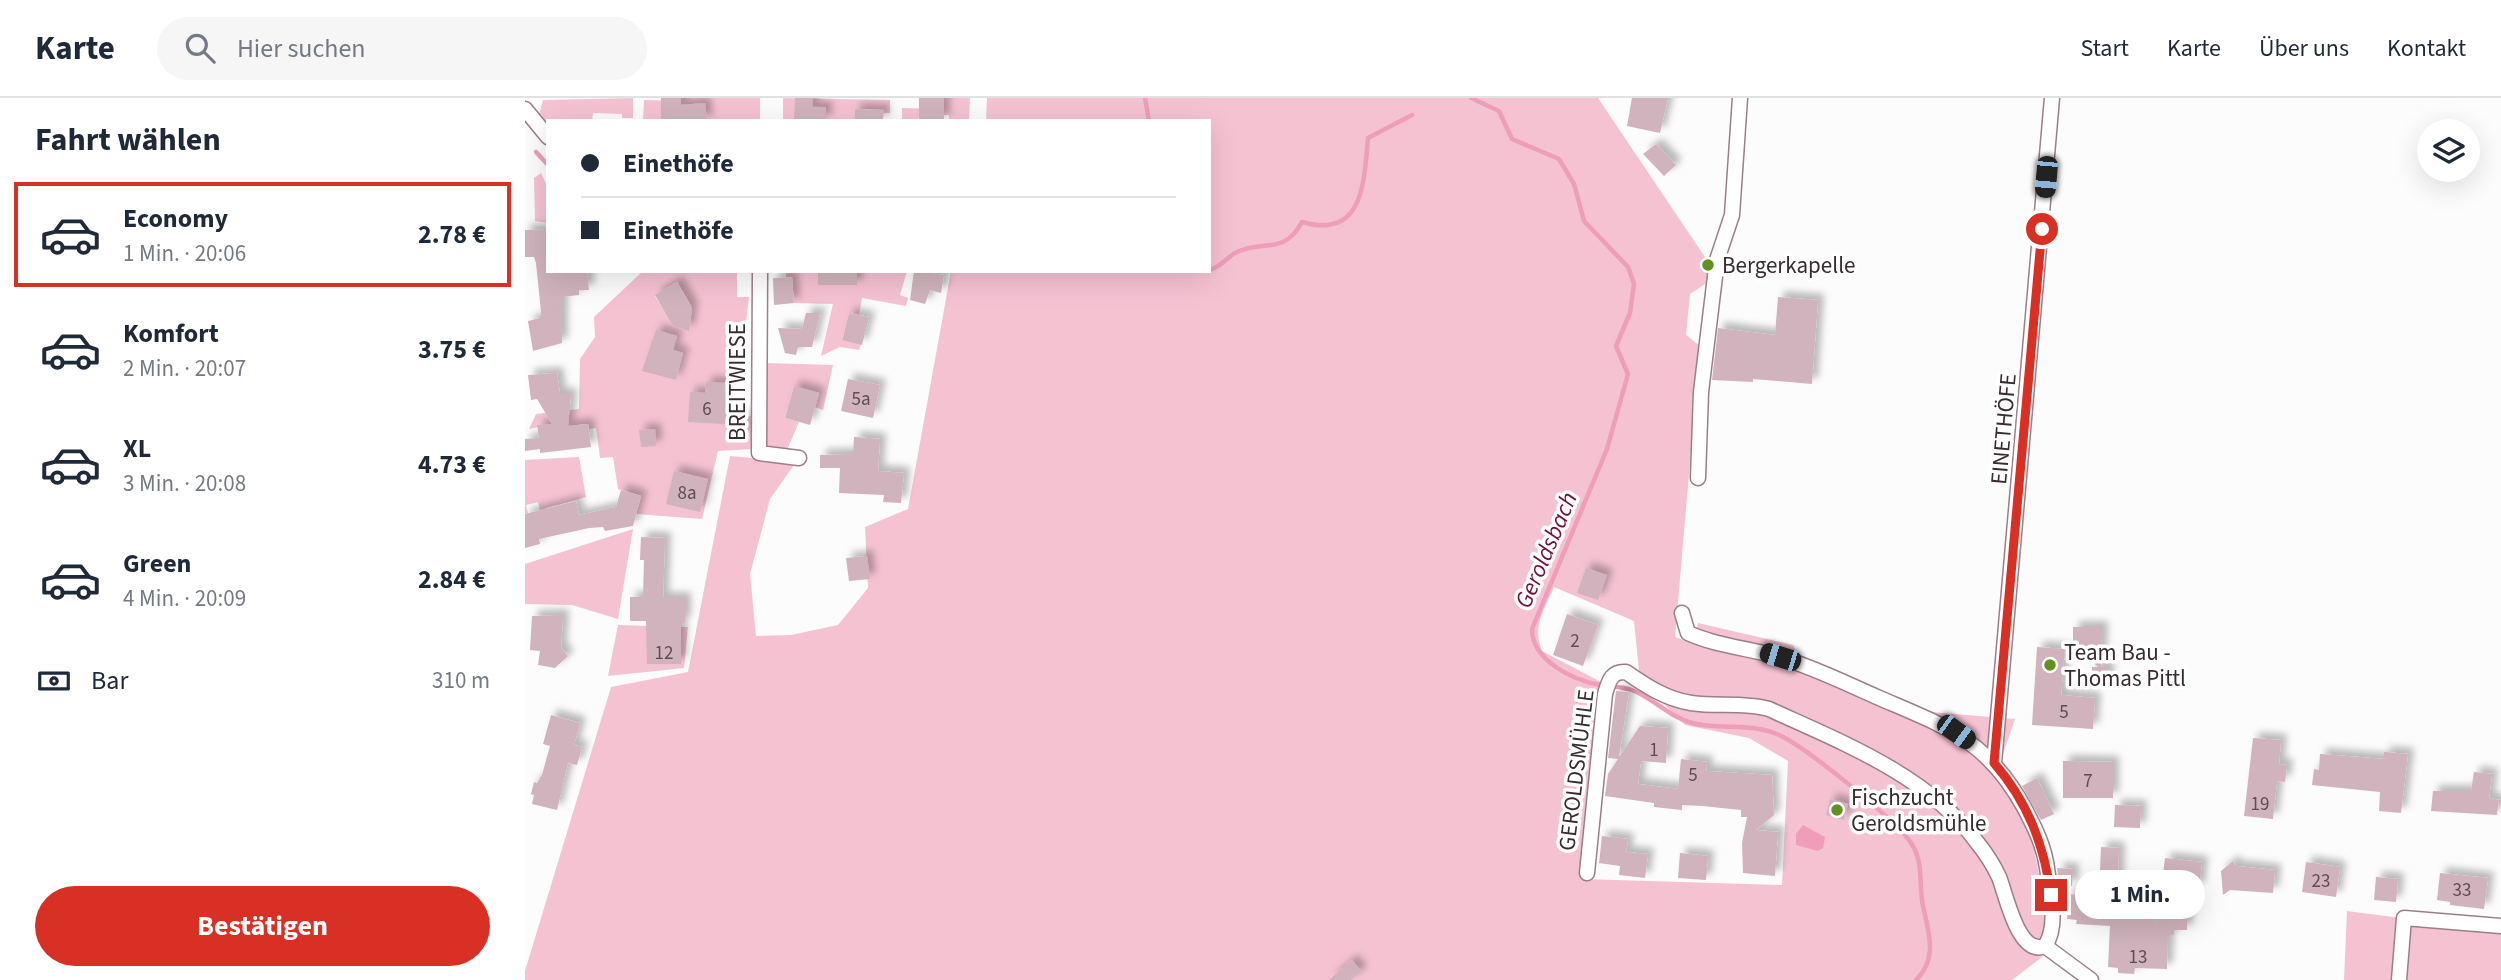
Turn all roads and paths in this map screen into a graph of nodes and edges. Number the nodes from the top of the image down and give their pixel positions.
1 (1739, 98) edge
2 (2052, 98) edge
3 (525, 109) edge
4 (546, 135) edge
5 (760, 273) edge
6 (799, 458) dead end
7 (1698, 478) dead end
8 (1682, 613) dead end
9 (1994, 763) junction
10 (1587, 873) dead end
11 (2501, 926) edge
12 (2045, 946) junction
13 (2091, 980) edge
14 (2399, 980) edge

1 - 7 street
2 - 9 street, EINETHÖFE
3 - 4 street
5 - 6 street, BREITWIESE
8 - 9 street
9 - 12 street
10 - 12 street, GEROLDSMÜHLE
11 - 14 street
12 - 13 street

